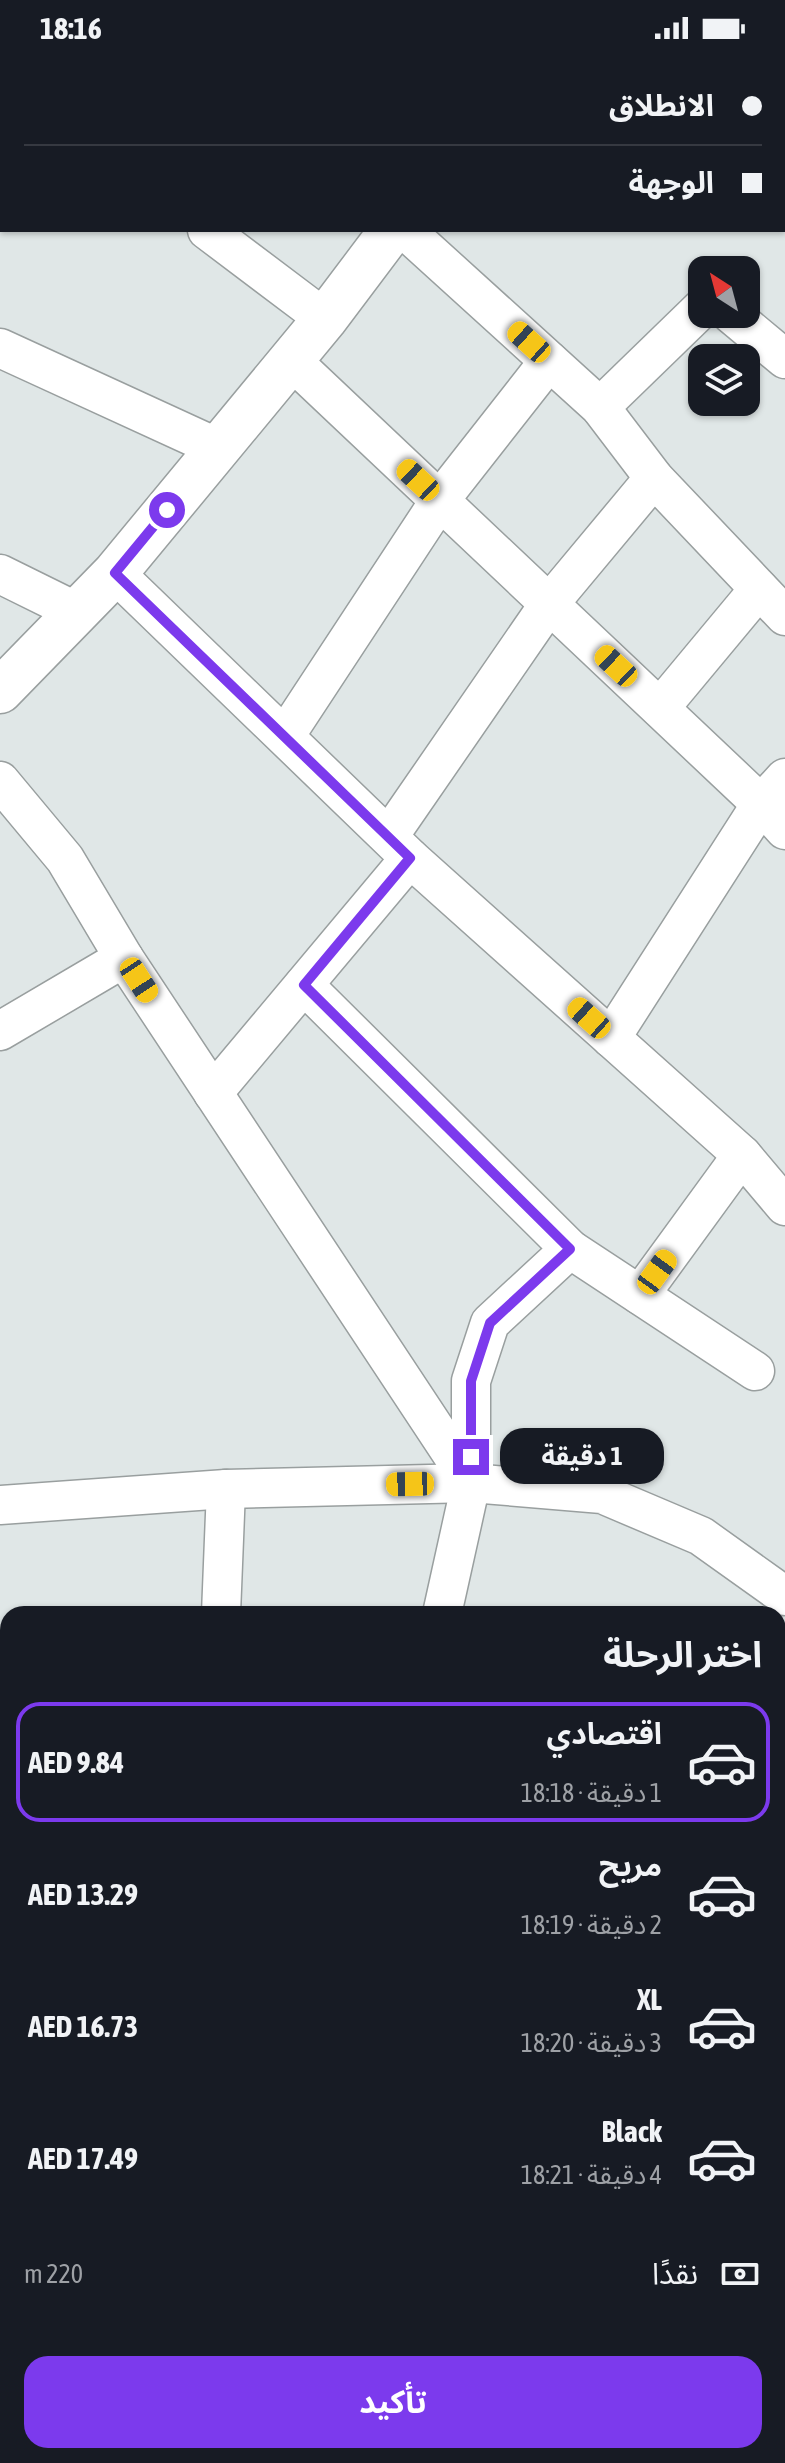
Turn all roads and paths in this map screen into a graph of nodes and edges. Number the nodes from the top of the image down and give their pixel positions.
1 (210, 232) edge
2 (390, 232) edge
3 (407, 232) edge
4 (325, 319) junction
5 (688, 322) edge
6 (748, 328) edge
7 (0, 348) edge
8 (785, 359) edge
9 (291, 360) junction
10 (549, 361) junction
11 (600, 407) junction
12 (218, 448) junction
13 (654, 478) junction
14 (440, 500) junction
15 (115, 573) junction
16 (0, 574) edge
17 (776, 600) edge
18 (549, 604) junction
19 (77, 612) junction
20 (0, 691) edge
21 (660, 708) junction
22 (285, 736) junction
23 (0, 781) edge
24 (777, 804) edge
25 (400, 847) junction
26 (124, 958) junction
27 (304, 985) junction
28 (0, 1031) edge
29 (611, 1038) junction
30 (213, 1093) junction
31 (769, 1176) edge
32 (570, 1249) junction
33 (640, 1295) junction
34 (755, 1371) dead end
35 (471, 1483) junction
36 (226, 1489) junction
37 (0, 1505) edge
38 (785, 1596) edge
39 (221, 1606) edge
40 (444, 1606) edge

1 - 4 street
2 - 4 street
3 - 10 street
4 - 9 street
5 - 11 street
6 - 8 street
7 - 12 street
9 - 12 street
9 - 14 street
10 - 11 street
10 - 14 street
11 - 13 street
12 - 15 street
13 - 17 street
13 - 18 street
14 - 18 street
14 - 22 street
15 - 19 street
15 - 22 street
16 - 19 street
17 - 21 street
18 - 21 street
18 - 25 street
19 - 20 street
21 - 24 street
22 - 25 street
23 - 26 street
24 - 29 street
25 - 27 street
25 - 29 street
26 - 28 street
26 - 30 street
27 - 30 street
27 - 32 street
29 - 31 street
30 - 35 street
31 - 33 street
32 - 33 street
32 - 35 street
33 - 34 street
35 - 36 street
35 - 38 street
35 - 40 street
36 - 37 street
36 - 39 street

